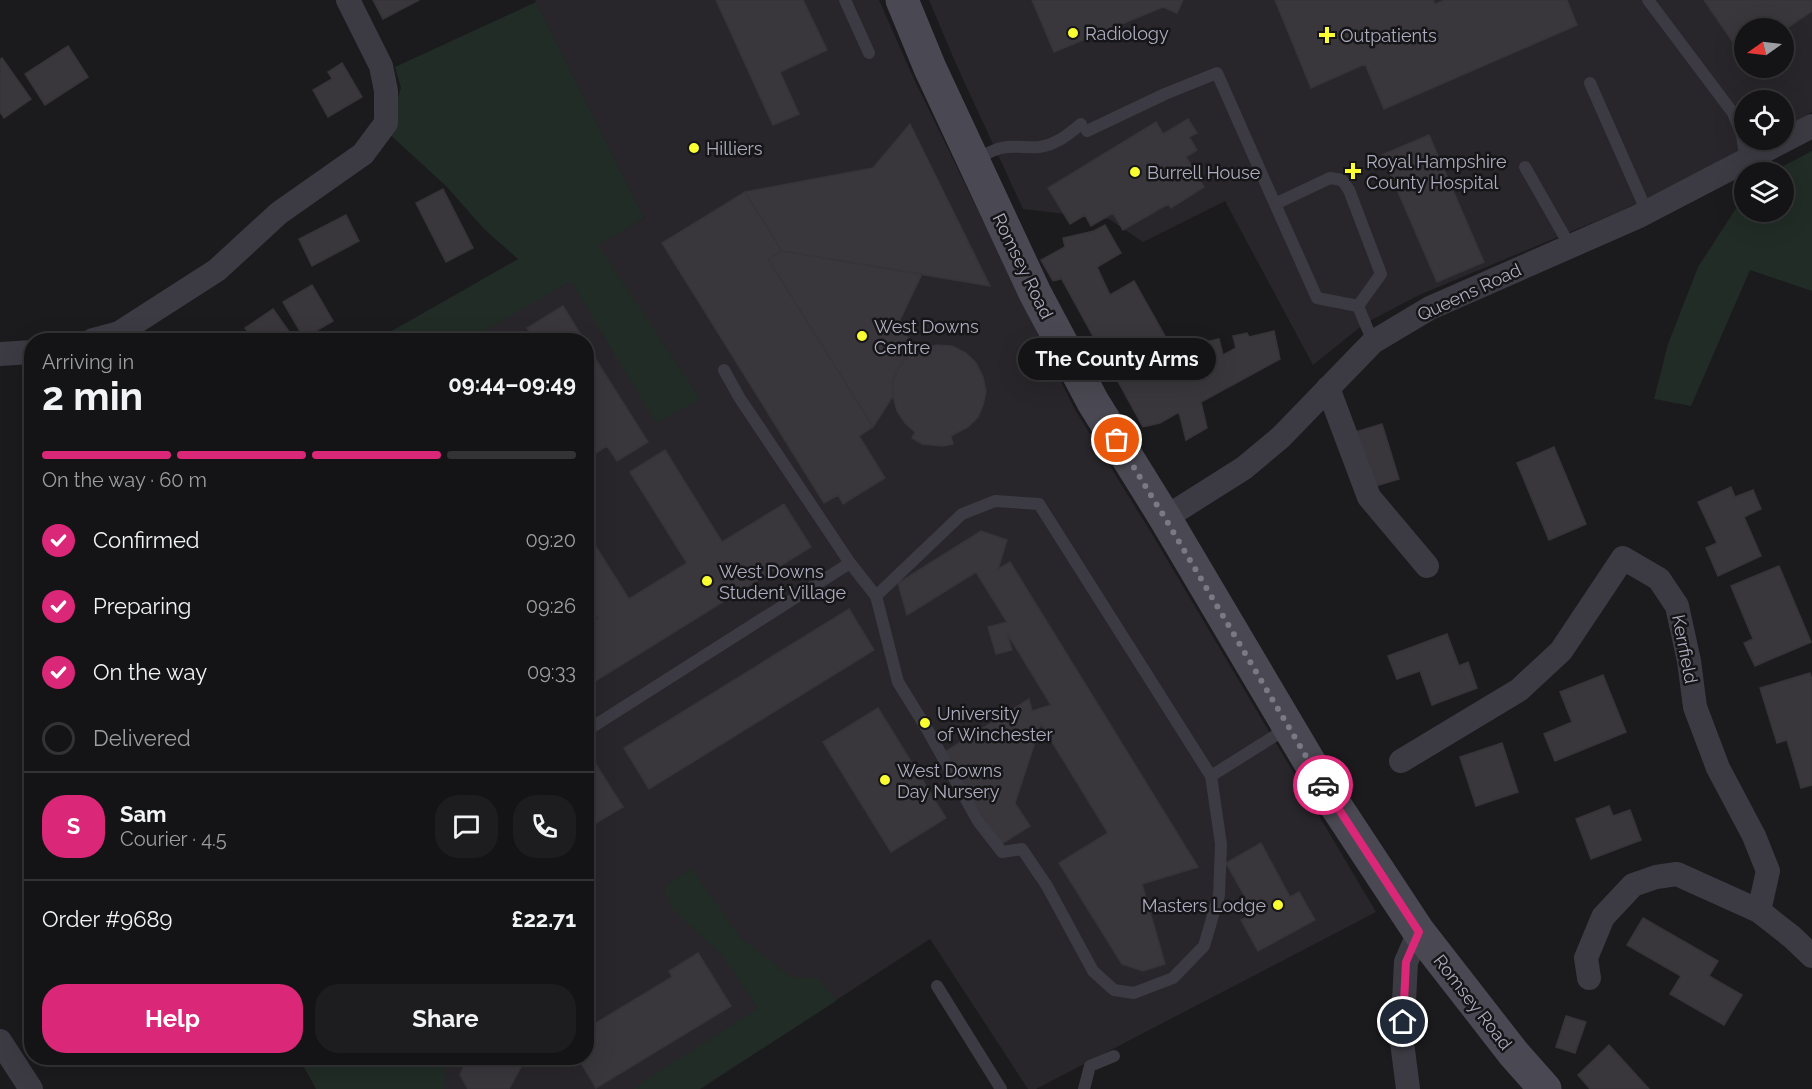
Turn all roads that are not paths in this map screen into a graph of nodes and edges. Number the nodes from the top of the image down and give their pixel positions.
1 (348, 0) edge
2 (845, 0) edge
3 (902, 0) edge
4 (1648, 0) edge
5 (869, 53) dead end
6 (1590, 83) dead end
7 (1812, 126) edge
8 (973, 160) junction
9 (1746, 162) edge
10 (1748, 162) edge
11 (1525, 167) dead end
12 (1734, 169) edge
13 (1275, 204) junction
14 (1647, 212) junction
15 (1570, 246) junction
16 (1358, 306) junction
17 (119, 333) edge
18 (1373, 342) junction
19 (24, 352) edge
20 (0, 354) edge
21 (724, 370) dead end
22 (1329, 388) junction
23 (1165, 518) junction
24 (850, 563) junction
25 (1427, 566) dead end
26 (876, 596) junction
27 (594, 726) edge
28 (1290, 727) junction
29 (1401, 761) dead end
30 (1211, 776) junction
31 (1759, 911) junction
32 (1419, 932) junction
33 (1812, 956) edge
34 (1589, 978) dead end
35 (937, 986) dead end
36 (0, 1041) edge
37 (1114, 1056) dead end
38 (31, 1089) edge
39 (1001, 1089) edge
40 (1084, 1089) edge
41 (1408, 1089) edge
42 (1545, 1089) edge

1 - 17 street
2 - 5 lane
3 - 8 main road, Romsey Road
4 - 9 lane
6 - 14 lane
7 - 10 street, Queens Road
8 - 13 lane
8 - 23 main road, Romsey Road
11 - 15 lane
12 - 14 street, Queens Road
13 - 16 lane
13 - 16 lane
14 - 15 street, Queens Road
15 - 18 street, Queens Road
16 - 18 lane
18 - 22 street, Queens Road
19 - 20 street
21 - 24 lane
22 - 23 street, Queens Road
22 - 25 street
23 - 28 main road, Romsey Road
24 - 26 lane
24 - 27 lane
26 - 30 lane
26 - 30 lane
28 - 30 lane
28 - 32 main road, Romsey Road
29 - 31 street, Kerrfield
31 - 33 street
31 - 34 street
32 - 41 street
32 - 42 main road, Romsey Road
35 - 39 lane
36 - 38 street
37 - 40 lane

